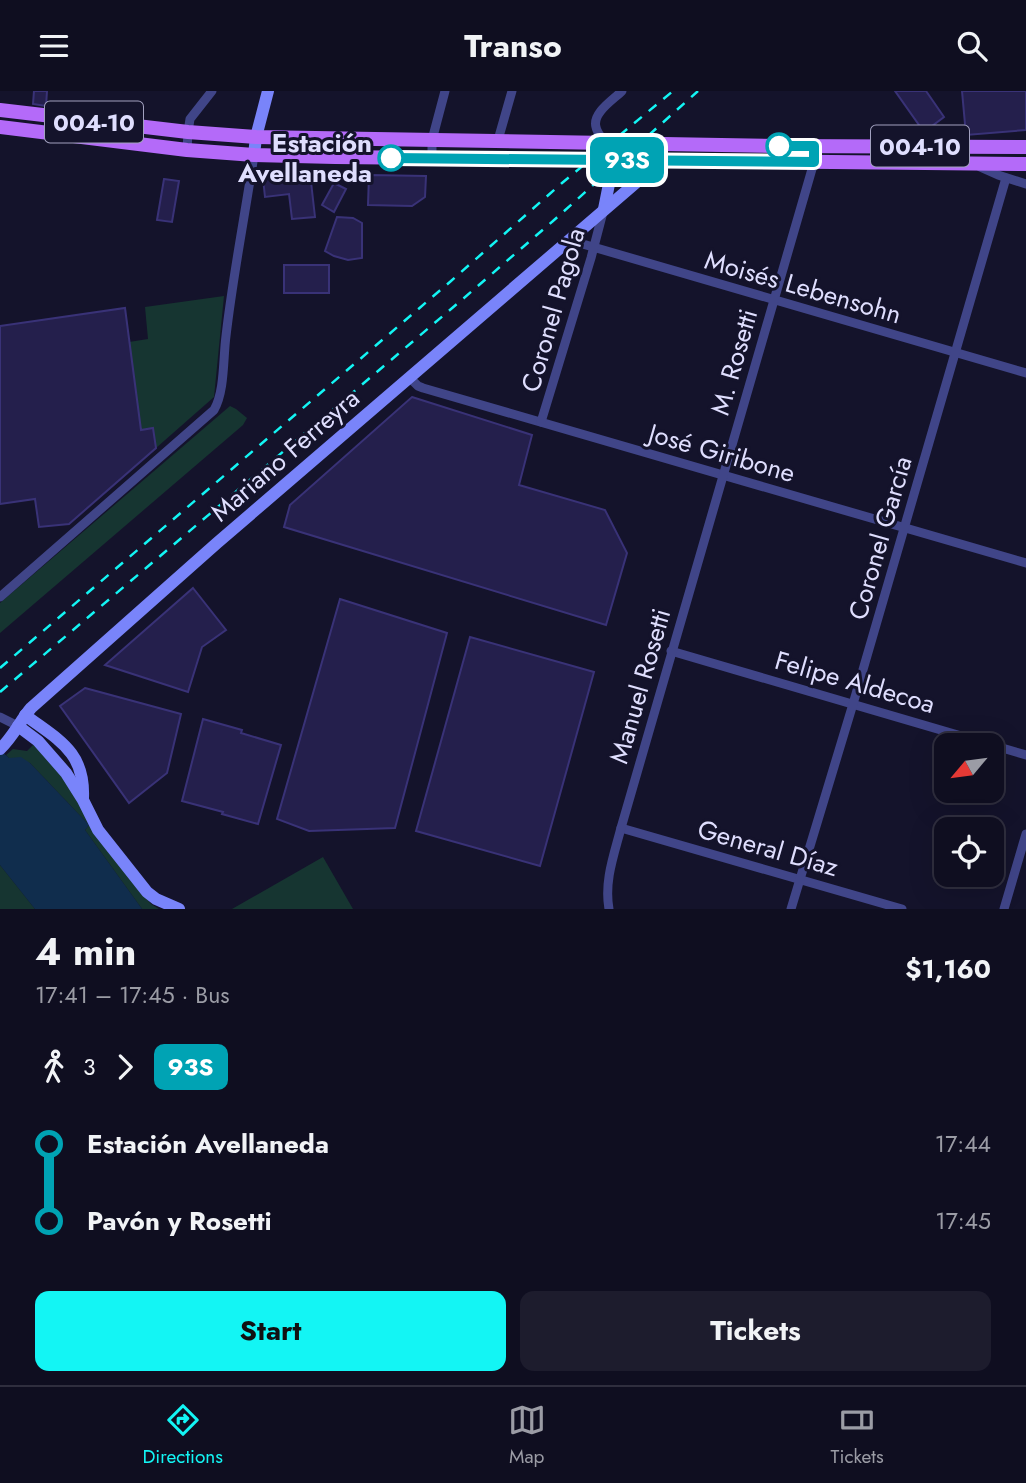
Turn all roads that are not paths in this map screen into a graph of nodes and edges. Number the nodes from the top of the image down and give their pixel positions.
1 (212, 91) edge
2 (268, 91) edge
3 (445, 91) edge
4 (512, 91) edge
5 (622, 91) edge
6 (0, 110) edge
7 (0, 127) edge
8 (188, 132) junction
9 (256, 137) junction
10 (432, 140) junction
11 (498, 140) junction
12 (605, 142) junction
13 (643, 143) junction
14 (814, 146) junction
15 (1026, 147) edge
16 (187, 150) junction
17 (254, 155) junction
18 (432, 157) junction
19 (608, 160) junction
20 (646, 160) junction
21 (814, 162) junction
22 (972, 163) junction
23 (1026, 164) edge
24 (1006, 178) junction
25 (1026, 184) edge
26 (604, 210) junction
27 (569, 240) junction
28 (594, 248) junction
29 (774, 301) junction
30 (956, 353) junction
31 (1026, 373) edge
32 (410, 378) junction
33 (541, 422) junction
34 (723, 475) junction
35 (904, 529) junction
36 (1026, 563) edge
37 (0, 597) edge
38 (671, 651) junction
39 (853, 704) junction
40 (0, 717) edge
41 (22, 720) junction
42 (3, 746) edge
43 (1026, 755) edge
44 (78, 762) junction
45 (66, 773) junction
46 (83, 800) junction
47 (621, 828) junction
48 (1026, 834) edge
49 (799, 879) junction
50 (179, 909) edge
51 (609, 909) edge
52 (791, 909) edge
53 (902, 909) edge
54 (1004, 909) edge

1 - 8 street
2 - 9 street
3 - 10 street
4 - 11 street
5 - 12 street
6 - 8 main road, 004-10
7 - 16 main road, 004-10
8 - 9 main road, 004-10
8 - 16 street
9 - 10 main road, 004-10
9 - 17 street
10 - 11 main road, 004-10
10 - 18 street
11 - 12 main road, 004-10
12 - 13 main road, 004-10
13 - 14 main road, 004-10
13 - 20 street
14 - 15 main road, 004-10
14 - 21 street
16 - 17 main road, 004-10
17 - 18 main road, 004-10
17 - 37 street
18 - 19 main road, 004-10
19 - 20 main road, 004-10
19 - 26 street
20 - 21 main road, 004-10
20 - 26 street, Mariano Ferreyra
21 - 22 main road, 004-10
21 - 29 street
22 - 23 main road, 004-10
22 - 24 street
24 - 25 street
24 - 30 street, Coronel García
26 - 27 street, Mariano Ferreyra
26 - 28 street, Coronel Pagola
27 - 28 street, Moisés Lebensohn
27 - 32 street, Mariano Ferreyra
28 - 29 street, Moisés Lebensohn
28 - 33 street, Coronel Pagola
29 - 30 street, Moisés Lebensohn
29 - 34 street, M. Rosetti
30 - 31 street, Moisés Lebensohn
30 - 35 street, Coronel García
32 - 33 street, José Giribone
32 - 41 street, Mariano Ferreyra
33 - 34 street, José Giribone
34 - 35 street, José Giribone
34 - 38 street, Manuel Rosetti
35 - 36 street, José Giribone
35 - 39 street, Coronel García
38 - 39 street, Felipe Aldecoa
38 - 47 street, Manuel Rosetti
39 - 43 street, Felipe Aldecoa
39 - 49 street, Coronel García
40 - 41 street
41 - 42 street, Mariano Ferreyra
41 - 44 street
41 - 45 street
44 - 45 street
44 - 46 street
45 - 46 street
46 - 50 street
47 - 49 street, General Díaz
47 - 51 street, Manuel Rosetti
48 - 54 street
49 - 52 street, Coronel García
49 - 53 street, General Díaz

